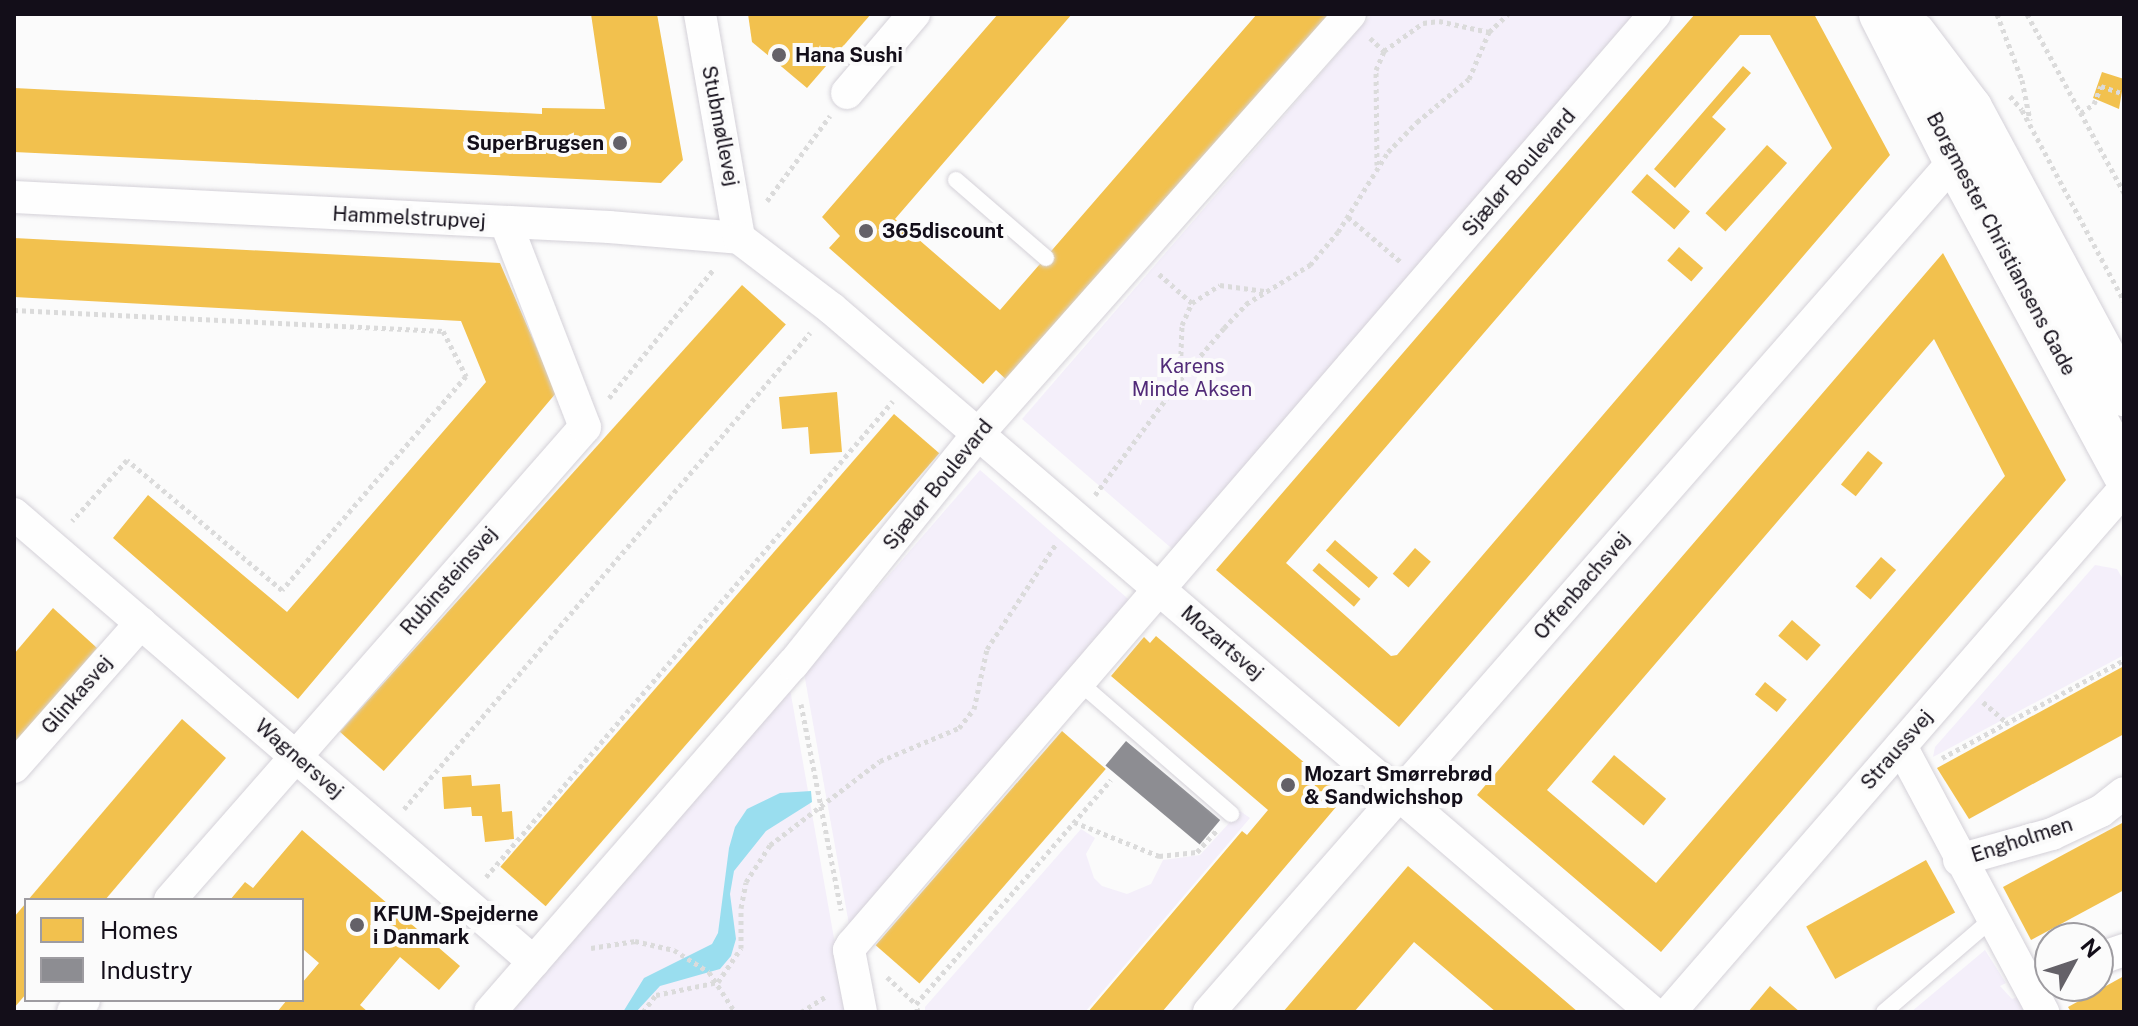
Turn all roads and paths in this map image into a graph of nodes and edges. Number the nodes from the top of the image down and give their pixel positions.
1 (700, 14) edge
2 (914, 14) edge
3 (1350, 14) edge
4 (1655, 14) edge
5 (1881, 14) edge
6 (1898, 14) edge
7 (1997, 14) edge
8 (2027, 14) edge
9 (1489, 32) dead end
10 (847, 93) joint
11 (2124, 94) edge
12 (2081, 113) junction
13 (2032, 129) dead end
14 (1955, 160) junction
15 (1377, 168) dead end
16 (956, 180) dead end
17 (2124, 193) edge
18 (14, 197) edge
19 (1348, 217) dead end
20 (506, 223) junction
21 (739, 238) junction
22 (1136, 255) junction
23 (1046, 258) dead end
24 (2124, 281) edge
25 (1425, 282) junction
26 (2116, 286) dead end
27 (1266, 291) dead end
28 (1192, 303) junction
29 (831, 308) junction
30 (14, 310) edge
31 (913, 378) junction
32 (1180, 380) dead end
33 (2124, 394) edge
34 (585, 427) junction
35 (978, 434) junction
36 (2124, 473) edge
37 (2124, 489) edge
38 (14, 514) edge
39 (50, 545) junction
40 (1160, 590) junction
41 (141, 623) junction
42 (2124, 660) edge
43 (793, 664) junction
44 (1080, 683) junction
45 (294, 756) junction
46 (1906, 759) junction
47 (14, 767) edge
48 (1111, 780) dead end
49 (2124, 793) edge
50 (1399, 795) junction
51 (1231, 814) joint
52 (1074, 822) junction
53 (384, 833) junction
54 (1959, 860) junction
55 (172, 898) edge
56 (465, 902) junction
57 (1992, 919) junction
58 (849, 950) junction
59 (582, 951) dead end
60 (534, 962) junction
61 (2034, 972) edge
62 (490, 1012) edge
63 (735, 1012) edge
64 (861, 1012) edge
65 (918, 1012) edge
66 (1209, 1012) edge
67 (1652, 1012) edge
68 (1670, 1012) edge
69 (1884, 1012) edge

1 - 21 street, Stubmøllevej
2 - 10 street
3 - 22 street, Sjælør Boulevard
4 - 25 street, Sjælør Boulevard
5 - 14 street, Borgmester Christiansens Gade
6 - 33 street, Borgmester Christiansens Gade
7 - 13 path
8 - 12 path
9 - 15 path
10 - 21 path
11 - 12 path
12 - 17 path
14 - 36 street, Borgmester Christiansens Gade
14 - 50 street, Offenbachsvej
16 - 23 lane
18 - 20 street, Hammelstrupvej
19 - 25 path
20 - 21 street, Hammelstrupvej
20 - 34 street
21 - 29 street, Mozartsvej
21 - 34 path
22 - 28 path
22 - 35 street, Sjælør Boulevard
24 - 26 path
25 - 40 street, Sjælør Boulevard
27 - 28 path
28 - 32 path
29 - 31 street, Mozartsvej
29 - 53 path
30 - 39 path
31 - 35 street, Mozartsvej
31 - 56 path
34 - 45 street, Rubinsteinsvej
35 - 40 street, Mozartsvej
35 - 43 street, Sjælør Boulevard
37 - 46 street, Straussvej
38 - 39 street, Wagnersvej
39 - 41 street, Wagnersvej
40 - 44 street, Sjælør Boulevard
40 - 50 street, Mozartsvej
41 - 45 street, Wagnersvej
41 - 47 street, Glinkasvej
42 - 46 path
43 - 58 path
43 - 60 street, Sjælør Boulevard
44 - 51 lane
44 - 58 street, Sjælør Boulevard
45 - 53 street, Wagnersvej
45 - 55 street, Rubinsteinsvej
46 - 54 street, Engholmen
46 - 68 street, Straussvej
48 - 52 path
49 - 54 street, Engholmen
50 - 66 street, Offenbachsvej
50 - 67 street, Mozartsvej
51 - 52 path
52 - 65 path
53 - 56 street, Wagnersvej
54 - 57 street, Engholmen
56 - 60 street, Wagnersvej
57 - 61 street, Engholmen
57 - 69 lane
58 - 64 street
59 - 63 path
60 - 62 street

